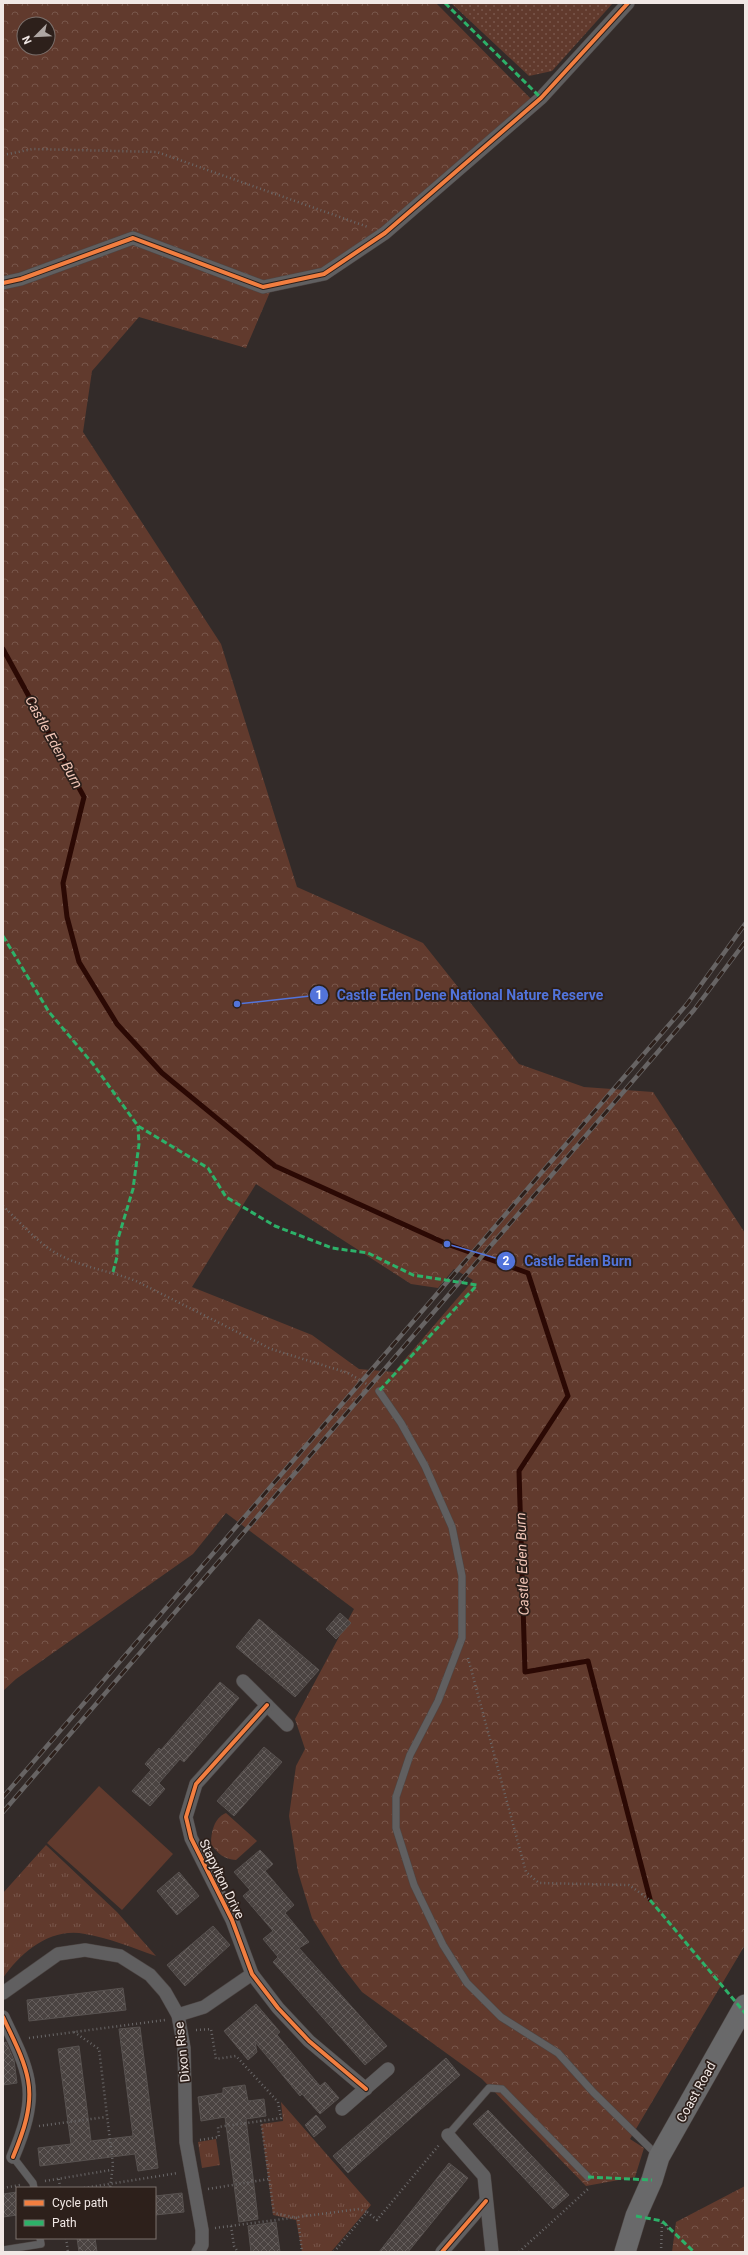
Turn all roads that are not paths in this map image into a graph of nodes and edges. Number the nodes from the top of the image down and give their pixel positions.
1 (628, 3) edge
2 (3, 283) edge
3 (379, 1391) road end
4 (242, 1681) dead end
5 (267, 1705) junction
6 (287, 1725) dead end
7 (252, 1974) junction
8 (3, 1992) edge
9 (745, 2005) edge
10 (3, 2017) edge
11 (179, 2017) junction
12 (388, 2069) dead end
13 (366, 2089) junction
14 (342, 2109) dead end
15 (448, 2135) joint
16 (13, 2157) joint
17 (659, 2157) junction
18 (588, 2177) road end
19 (34, 2186) edge
20 (486, 2201) junction
21 (40, 2239) edge
22 (3, 2250) edge
23 (198, 2252) edge
24 (442, 2252) edge
25 (492, 2252) edge
26 (625, 2252) edge

1 - 2 street
3 - 17 lane
4 - 5 street
5 - 6 street
5 - 7 street, Stapylton Drive
7 - 11 street
7 - 13 street, Stapylton Drive
8 - 11 street, Dixon Rise
9 - 17 main road, Coast Road
10 - 16 street
11 - 23 street, Dixon Rise
12 - 13 street
13 - 14 street
15 - 18 lane
15 - 20 street
16 - 19 lane
17 - 26 main road, Coast Road
20 - 24 street
20 - 25 street
21 - 22 lane

